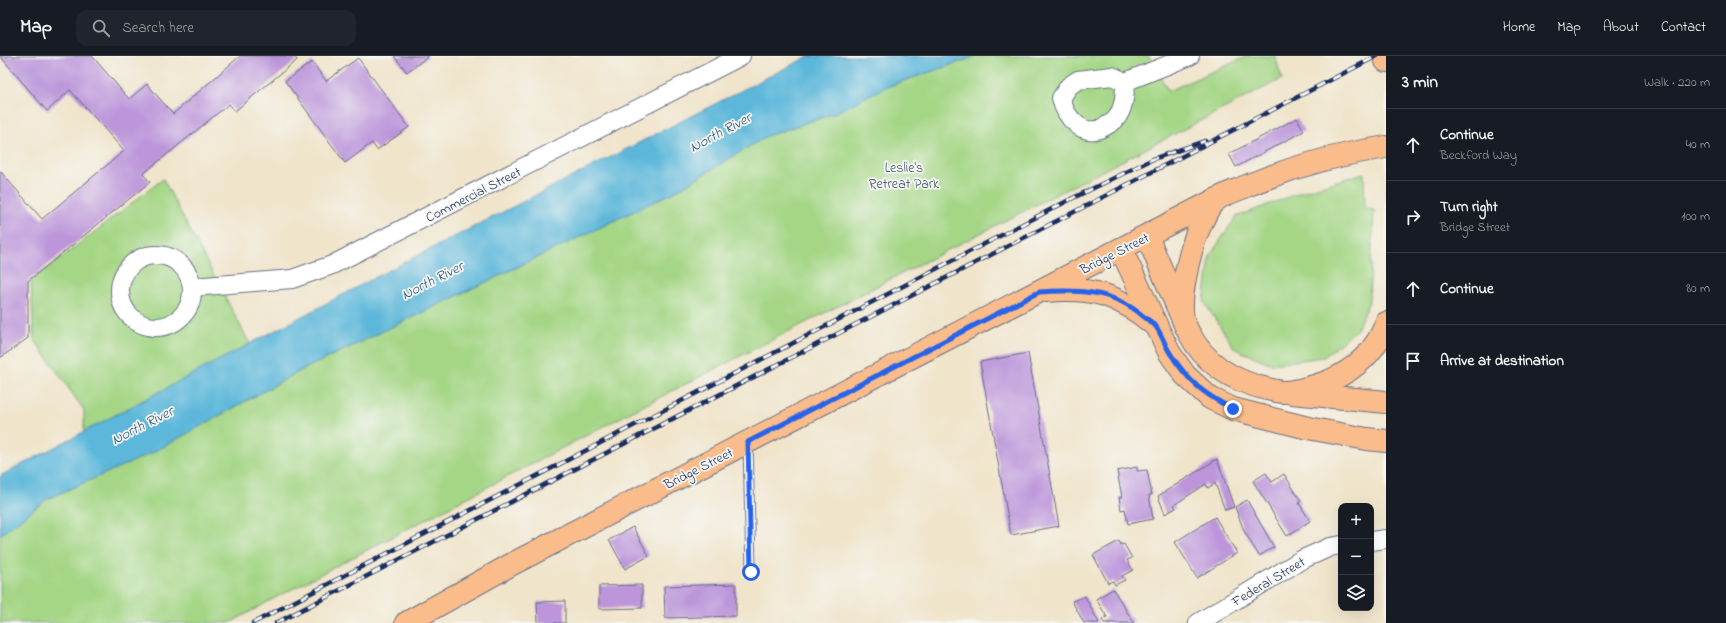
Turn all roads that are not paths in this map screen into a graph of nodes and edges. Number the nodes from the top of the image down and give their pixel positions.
1 (741, 56) edge
2 (1190, 56) edge
3 (1385, 56) edge
4 (1386, 61) edge
5 (1125, 82) dead end
6 (1386, 147) edge
7 (1215, 200) junction
8 (1147, 236) junction
9 (1121, 249) junction
10 (192, 287) junction
11 (1039, 292) junction
12 (1183, 320) junction
13 (1386, 323) edge
14 (1156, 327) junction
15 (1284, 392) junction
16 (1386, 402) edge
17 (1386, 441) edge
18 (748, 442) junction
19 (1386, 539) edge
20 (1374, 541) edge
21 (1338, 546) edge
22 (751, 572) dead end
23 (406, 623) edge
24 (1198, 623) edge

1 - 10 street, Commercial Street
2 - 5 street
3 - 4 main road
6 - 7 main road, Bridge Street
7 - 8 main road, Bridge Street
7 - 12 main road
8 - 9 main road, Bridge Street
8 - 12 main road
9 - 11 main road, Bridge Street
9 - 14 main road
10 - 10 street
11 - 14 main road
11 - 18 main road, Bridge Street
12 - 15 main road
13 - 15 main road
14 - 17 main road
15 - 16 main road
18 - 22 lane
18 - 23 main road, Bridge Street
19 - 20 street
21 - 24 street, Federal Street

